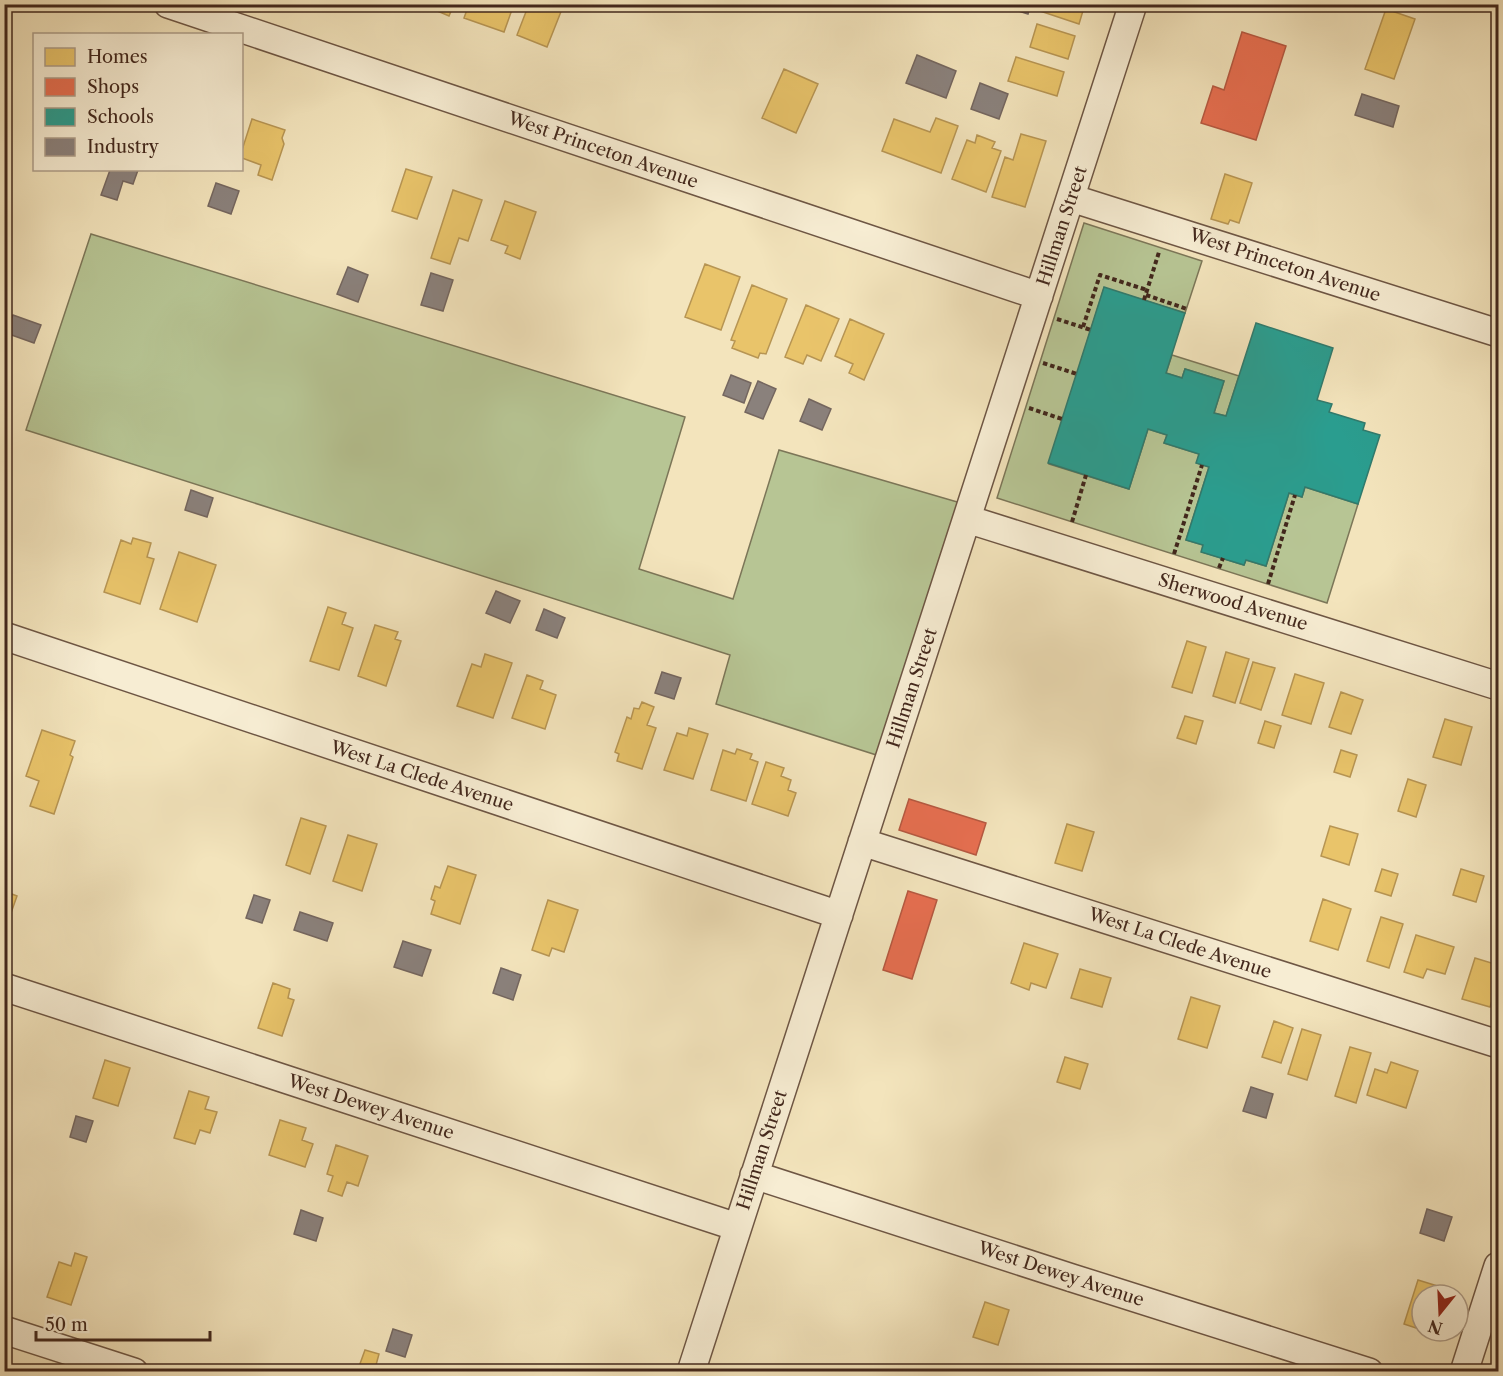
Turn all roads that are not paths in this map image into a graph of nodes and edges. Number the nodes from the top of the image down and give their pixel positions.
1 (168, 4) edge
2 (1133, 4) edge
3 (1071, 198) junction
4 (1039, 296) junction
5 (1498, 333) edge
6 (967, 519) junction
7 (4, 636) edge
8 (1498, 686) edge
9 (862, 842) junction
10 (839, 915) junction
11 (4, 987) edge
12 (1498, 1044) edge
13 (754, 1175) junction
14 (738, 1227) junction
15 (1498, 1266) edge
16 (4, 1330) edge
17 (134, 1371) edge
18 (691, 1371) edge
19 (1369, 1371) edge
20 (1464, 1371) edge

1 - 4 street, West Princeton Avenue
2 - 3 street, Hillman Street
3 - 4 street, Hillman Street
3 - 5 street, West Princeton Avenue
4 - 6 street, Hillman Street
6 - 8 street, Sherwood Avenue
6 - 9 street, Hillman Street
7 - 10 street, West La Clede Avenue
9 - 10 street, Hillman Street
9 - 12 street, West La Clede Avenue
10 - 13 street, Hillman Street
11 - 14 street, West Dewey Avenue
13 - 14 street, Hillman Street
13 - 19 street, West Dewey Avenue
14 - 18 street, Hillman Street
15 - 20 street
16 - 17 street

